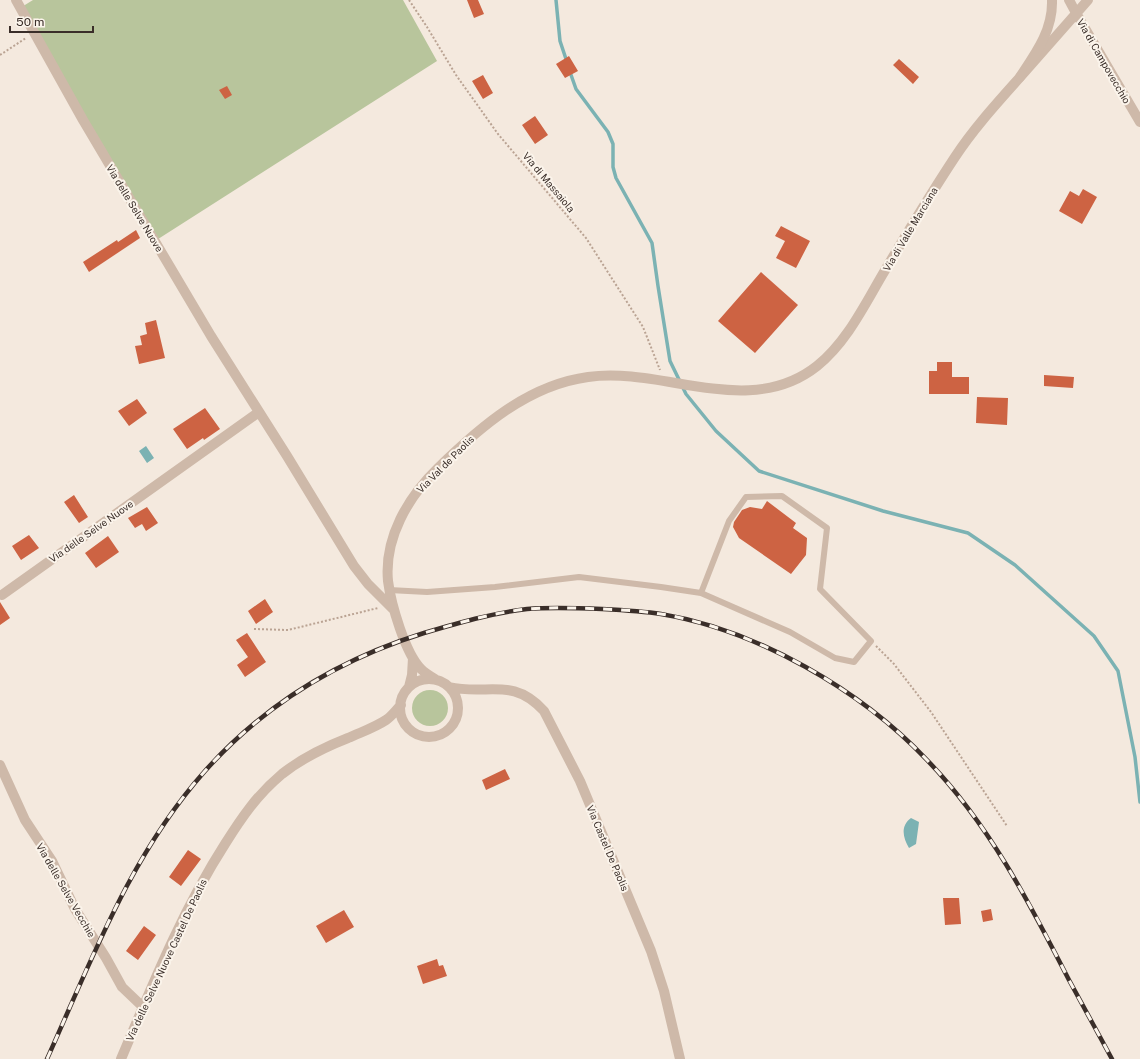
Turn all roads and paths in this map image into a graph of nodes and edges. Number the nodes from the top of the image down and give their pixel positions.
1 (16, 0) edge
2 (409, 0) edge
3 (1052, 0) edge
4 (1069, 0) edge
5 (1088, 0) edge
6 (1076, 13) junction
7 (34, 33) junction
8 (0, 55) edge
9 (1020, 77) junction
10 (1140, 122) edge
11 (664, 381) junction
12 (259, 412) junction
13 (390, 590) junction
14 (701, 593) junction
15 (2, 595) dead end
16 (391, 608) junction
17 (254, 629) dead end
18 (871, 641) junction
19 (413, 658) junction
20 (435, 679) junction
21 (409, 687) junction
22 (449, 687) junction
23 (477, 690) junction
24 (401, 705) junction
25 (458, 711) junction
26 (404, 721) junction
27 (374, 727) junction
28 (0, 765) edge
29 (1007, 826) dead end
30 (143, 1007) junction
31 (122, 1059) edge
32 (680, 1059) edge

1 - 7 street, Via delle Selve Nuove
2 - 11 path, Via di Massaiola
3 - 9 street
4 - 6 street, Via di Campovecchio
5 - 6 street, Via di Valle Marciana
6 - 9 street, Via di Valle Marciana
6 - 10 street, Via di Campovecchio
7 - 8 path
7 - 12 street, Via delle Selve Nuove
9 - 11 street, Via di Valle Marciana
11 - 13 street, Via Val de Paolis
12 - 15 street, Via delle Selve Nuove
12 - 16 street, Via delle Selve Nuove
13 - 14 lane
13 - 16 street, Via Val de Paolis
14 - 18 lane
14 - 18 lane
16 - 17 path
16 - 19 street, Via Val de Paolis
18 - 29 path
19 - 20 street, Via Val de Paolis
19 - 21 street
20 - 21 street
20 - 22 street
21 - 24 street
22 - 23 street, Via Castel De Paolis
22 - 25 street
23 - 25 street
23 - 32 street, Via Castel De Paolis
24 - 26 street
24 - 27 street, Via delle Selve Nuove Castel De Paolis
25 - 26 street
26 - 27 street, Via delle Selve Nuove Castel De Paolis
27 - 30 street, Via delle Selve Nuove Castel De Paolis
28 - 30 street, Via delle Selve Vecchie
30 - 31 street, Via delle Selve Nuove Castel De Paolis

